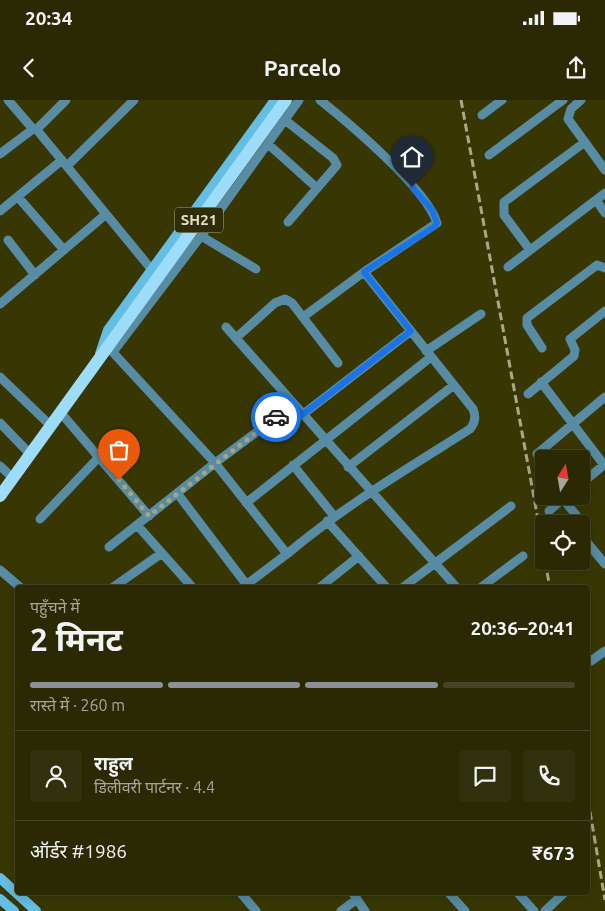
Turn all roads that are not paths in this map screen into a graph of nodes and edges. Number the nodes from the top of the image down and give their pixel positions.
1 (8, 100) edge
2 (66, 100) edge
3 (134, 100) edge
4 (275, 100) edge
5 (286, 100) edge
6 (299, 100) edge
7 (320, 100) edge
8 (502, 100) edge
9 (564, 100) edge
10 (581, 100) edge
11 (571, 108) junction
12 (482, 115) dead end
13 (285, 120) junction
14 (35, 129) junction
15 (585, 142) junction
16 (268, 144) junction
17 (0, 154) edge
18 (489, 155) dead end
19 (64, 163) junction
20 (605, 170) edge
21 (317, 188) junction
22 (605, 193) edge
23 (18, 196) junction
24 (596, 200) junction
25 (0, 211) edge
26 (605, 213) edge
27 (105, 215) junction
28 (288, 222) dead end
29 (202, 236) junction
30 (8, 240) dead end
31 (64, 250) junction
32 (530, 250) junction
33 (508, 267) dead end
34 (605, 268) edge
35 (256, 269) dead end
36 (152, 270) junction
37 (364, 272) junction
38 (34, 275) junction
39 (0, 304) edge
40 (605, 311) edge
41 (481, 314) dead end
42 (303, 318) junction
43 (226, 327) dead end
44 (411, 331) junction
45 (236, 338) junction
46 (111, 346) junction
47 (542, 348) dead end
48 (429, 354) junction
49 (99, 358) junction
50 (338, 363) dead end
51 (0, 377) edge
52 (542, 382) junction
53 (454, 385) junction
54 (528, 394) dead end
55 (605, 397) edge
56 (293, 404) junction
57 (61, 412) junction
58 (302, 415) junction
59 (0, 422) edge
60 (572, 423) junction
61 (51, 426) junction
62 (324, 440) junction
63 (542, 450) edge
64 (30, 454) junction
65 (98, 458) junction
66 (215, 463) junction
67 (293, 465) junction
68 (604, 465) edge
69 (0, 466) edge
70 (348, 467) junction
71 (590, 477) edge
72 (13, 478) junction
73 (371, 490) junction
74 (177, 493) junction
75 (0, 496) edge
76 (246, 503) junction
77 (555, 505) edge
78 (511, 506) dead end
79 (549, 510) dead end
80 (149, 516) junction
81 (40, 519) dead end
82 (331, 519) junction
83 (137, 525) junction
84 (590, 546) edge
85 (109, 547) dead end
86 (162, 553) junction
87 (287, 554) junction
88 (359, 556) junction
89 (523, 556) dead end
90 (434, 562) junction
91 (605, 564) edge
92 (0, 570) edge
93 (18, 585) edge
94 (116, 585) edge
95 (190, 585) edge
96 (243, 585) edge
97 (245, 585) edge
98 (323, 585) edge
99 (384, 585) edge
100 (406, 585) edge
101 (454, 585) edge
102 (484, 585) edge
103 (605, 651) edge
104 (591, 661) dead end
105 (0, 878) edge
106 (15, 892) edge
107 (19, 895) edge
108 (245, 895) edge
109 (353, 895) edge
110 (355, 895) edge
111 (451, 895) edge
112 (520, 895) edge
113 (562, 895) edge
114 (36, 911) edge
115 (256, 911) edge
116 (341, 911) edge
117 (365, 911) edge
118 (465, 911) edge
119 (534, 911) edge
120 (544, 911) edge

1 - 14 street
2 - 14 street
3 - 19 street
4 - 36 main road
5 - 46 main road, SH21
6 - 13 street
7 - 37 street
8 - 12 street
9 - 11 street
9 - 18 street
10 - 11 street
11 - 15 street
13 - 16 street
13 - 21 street
14 - 17 street
14 - 19 street
15 - 20 street
15 - 32 street
16 - 21 street
16 - 29 street
19 - 23 street
19 - 27 street
21 - 28 street
22 - 24 street
23 - 25 street
23 - 31 street
24 - 26 street
24 - 32 street
27 - 31 street
27 - 36 street
29 - 35 street
29 - 46 street
30 - 38 street
31 - 38 street
32 - 33 street
34 - 47 street
36 - 49 main road
37 - 42 street
37 - 44 street
38 - 39 street
40 - 52 street
41 - 48 street
42 - 45 street
42 - 50 street
43 - 45 street
44 - 48 street
44 - 58 street
45 - 56 street
46 - 49 main road, SH21
46 - 66 street
48 - 53 street
48 - 62 street
49 - 57 main road, SH21
51 - 61 street
52 - 54 street
52 - 60 street
53 - 70 street
53 - 73 street
55 - 60 street
56 - 58 street
56 - 66 street
57 - 61 main road, SH21
57 - 65 street
58 - 62 street
59 - 64 street
60 - 63 street
60 - 68 street
61 - 64 main road, SH21
62 - 67 street
62 - 70 street
64 - 72 main road, SH21
65 - 80 street
65 - 81 street
66 - 74 street
66 - 76 street
67 - 76 street
67 - 82 street
68 - 71 street
69 - 72 street
70 - 73 street
72 - 75 main road, SH21
73 - 82 street
73 - 90 street
74 - 80 street
74 - 96 street
76 - 87 street
77 - 79 street
78 - 90 street
80 - 83 street
82 - 87 street
82 - 88 street
83 - 85 street
83 - 86 street
84 - 91 street
86 - 94 street
86 - 95 street
87 - 97 street
88 - 98 street
88 - 99 street
89 - 102 street
90 - 100 street
90 - 101 street
92 - 93 street
103 - 104 street
105 - 106 main road
107 - 114 main road
108 - 115 street
109 - 116 street
110 - 117 street
111 - 118 street
112 - 119 street
113 - 120 street

